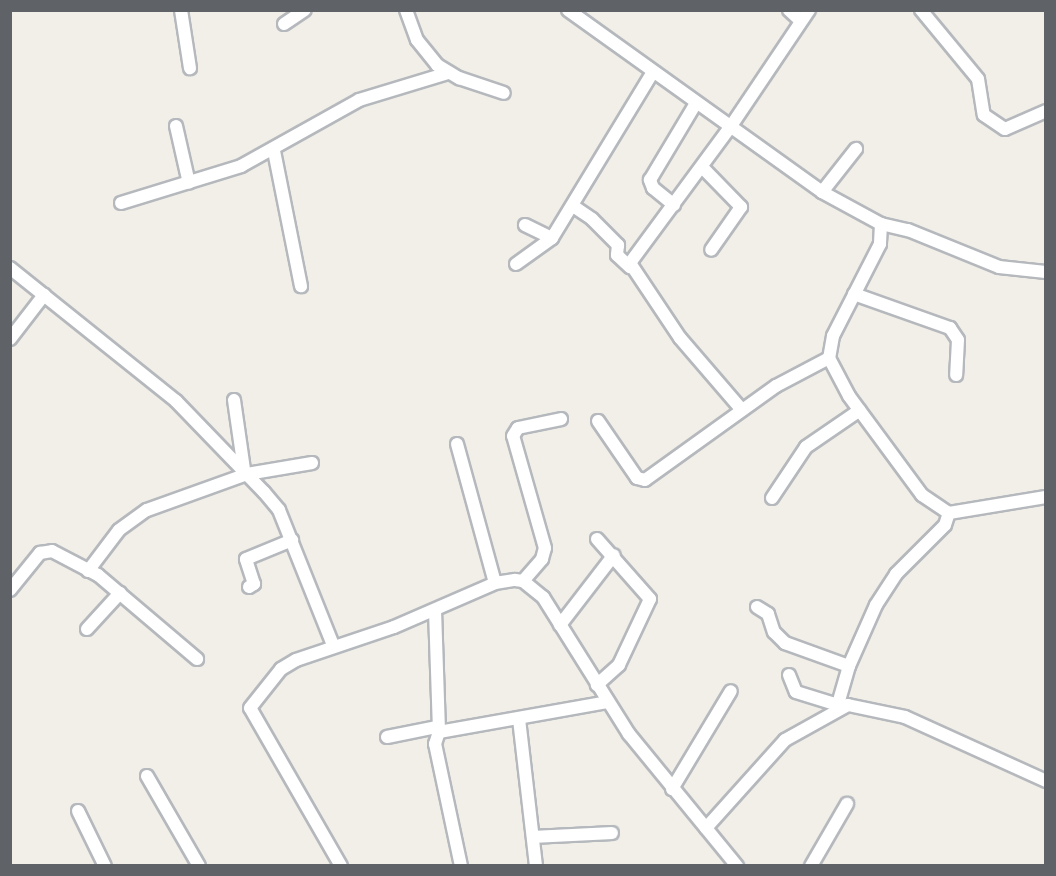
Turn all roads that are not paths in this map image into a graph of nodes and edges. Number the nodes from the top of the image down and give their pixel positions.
1 (181, 10) edge
2 (305, 10) edge
3 (406, 10) edge
4 (568, 10) edge
5 (789, 10) edge
6 (921, 10) edge
7 (805, 16) edge
8 (284, 24) dead end
9 (190, 68) dead end
10 (653, 72) junction
11 (448, 73) junction
12 (504, 93) dead end
13 (696, 103) junction
14 (1046, 111) edge
15 (176, 126) dead end
16 (731, 126) junction
17 (856, 149) dead end
18 (274, 151) junction
19 (702, 167) junction
20 (189, 183) junction
21 (822, 192) junction
22 (121, 203) dead end
23 (674, 204) junction
24 (573, 206) junction
25 (881, 224) junction
26 (525, 225) dead end
27 (552, 238) junction
28 (711, 250) dead end
29 (516, 264) dead end
30 (630, 267) junction
31 (10, 268) edge
32 (1046, 272) edge
33 (301, 286) dead end
34 (854, 294) junction
35 (44, 295) junction
36 (10, 339) edge
37 (829, 358) junction
38 (956, 375) dead end
39 (234, 400) dead end
40 (742, 410) junction
41 (860, 410) junction
42 (561, 419) dead end
43 (598, 421) dead end
44 (457, 444) dead end
45 (312, 463) dead end
46 (246, 472) junction
47 (1046, 497) edge
48 (772, 498) dead end
49 (949, 513) junction
50 (597, 539) dead end
51 (292, 540) junction
52 (614, 555) junction
53 (88, 571) junction
54 (523, 580) junction
55 (495, 584) junction
56 (249, 587) dead end
57 (10, 590) edge
58 (120, 593) junction
59 (757, 607) dead end
60 (435, 610) junction
61 (560, 625) junction
62 (87, 629) dead end
63 (333, 645) junction
64 (197, 659) dead end
65 (849, 666) junction
66 (789, 675) dead end
67 (597, 685) junction
68 (731, 691) dead end
69 (608, 702) junction
70 (837, 708) junction
71 (519, 719) junction
72 (437, 729) junction
73 (387, 736) dead end
74 (147, 776) dead end
75 (1046, 780) edge
76 (672, 789) junction
77 (847, 804) dead end
78 (78, 811) dead end
79 (706, 828) junction
80 (612, 832) dead end
81 (533, 837) junction
82 (105, 866) edge
83 (199, 866) edge
84 (341, 866) edge
85 (460, 866) edge
86 (536, 866) edge
87 (737, 866) edge
88 (810, 866) edge

1 - 9 street
2 - 8 street
3 - 11 street
4 - 10 street
5 - 7 street
6 - 14 street
7 - 16 street
10 - 13 street
10 - 24 street
11 - 12 street
11 - 18 street
13 - 16 street
13 - 23 street
15 - 20 street
16 - 19 street
16 - 21 street
17 - 21 street
18 - 20 street
18 - 33 street
19 - 23 street
19 - 28 street
20 - 22 street
21 - 25 street
23 - 30 street
24 - 27 street
24 - 30 street
25 - 32 street
25 - 34 street
26 - 27 street
27 - 29 street
30 - 40 street
31 - 35 street
34 - 37 street
34 - 38 street
35 - 36 street
35 - 46 street
37 - 40 street
37 - 41 street
39 - 46 street
40 - 43 street
41 - 48 street
41 - 49 street
42 - 54 street
44 - 55 street
45 - 46 street
46 - 51 street
46 - 53 street
47 - 49 street
49 - 65 street
50 - 52 street
51 - 56 street
51 - 63 street
52 - 61 street
52 - 67 street
53 - 57 street
53 - 58 street
54 - 55 street
54 - 61 street
55 - 60 street
58 - 62 street
58 - 64 street
59 - 65 street
60 - 63 street
60 - 72 street
61 - 67 street
63 - 84 street
65 - 70 street
66 - 70 street
67 - 69 street
68 - 76 street
69 - 71 street
69 - 76 street
70 - 75 street
70 - 79 street
71 - 72 street
71 - 81 street
72 - 73 street
72 - 85 street
74 - 83 street
76 - 79 street
77 - 88 street
78 - 82 street
79 - 87 street
80 - 81 street
81 - 86 street

